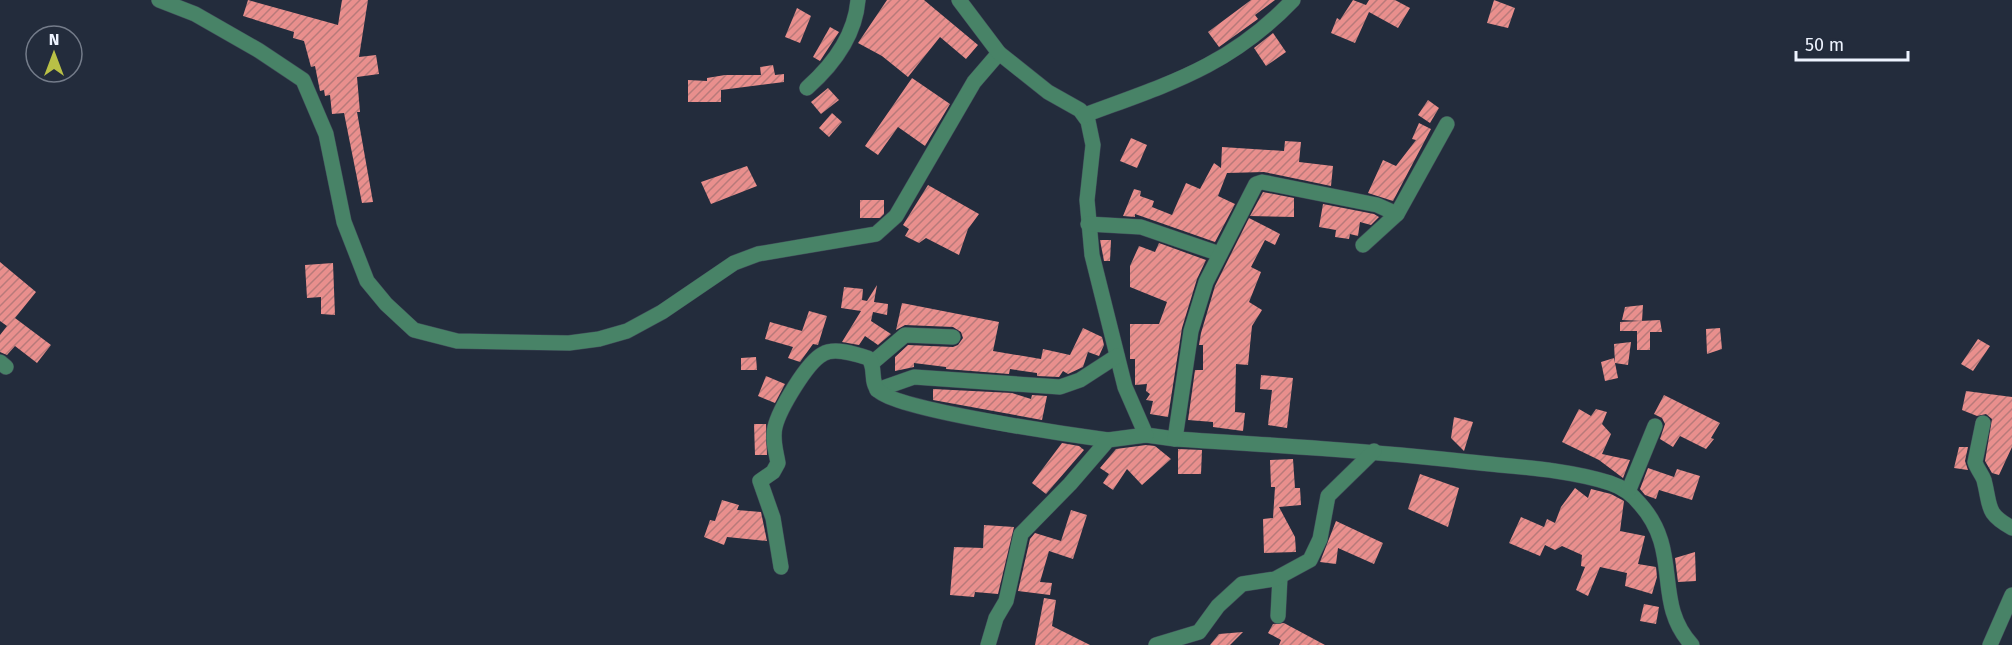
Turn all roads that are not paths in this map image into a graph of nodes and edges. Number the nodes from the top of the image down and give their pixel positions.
1 (159, 0) edge
2 (858, 0) edge
3 (959, 0) edge
4 (1293, 0) edge
5 (999, 52) junction
6 (807, 88) dead end
7 (1085, 115) junction
8 (1447, 124) dead end
9 (1397, 214) junction
10 (1088, 224) junction
11 (1363, 245) dead end
12 (1220, 254) junction
13 (953, 337) dead end
14 (1117, 356) junction
15 (872, 363) junction
16 (878, 390) junction
17 (1983, 423) dead end
18 (1655, 426) dead end
19 (1146, 435) junction
20 (1175, 439) junction
21 (1108, 440) junction
22 (1374, 451) junction
23 (1628, 492) junction
24 (2012, 528) edge
25 (781, 567) dead end
26 (1280, 578) junction
27 (2012, 595) edge
28 (1278, 616) dead end
29 (988, 645) edge
30 (1156, 645) edge
31 (1692, 645) edge
32 (1990, 645) edge

1 - 5 street
2 - 6 street
3 - 5 street
4 - 7 street
5 - 7 street
7 - 10 street
8 - 9 street
9 - 11 street
9 - 12 street
10 - 12 street
10 - 14 street
12 - 20 street
13 - 15 street
14 - 16 street
14 - 19 street
15 - 16 street
15 - 25 street
16 - 21 street
17 - 24 street
18 - 23 street
19 - 20 street
19 - 21 street
20 - 22 street
21 - 29 street
22 - 23 street
22 - 26 street
23 - 31 street
26 - 28 street
26 - 30 street
27 - 32 street

